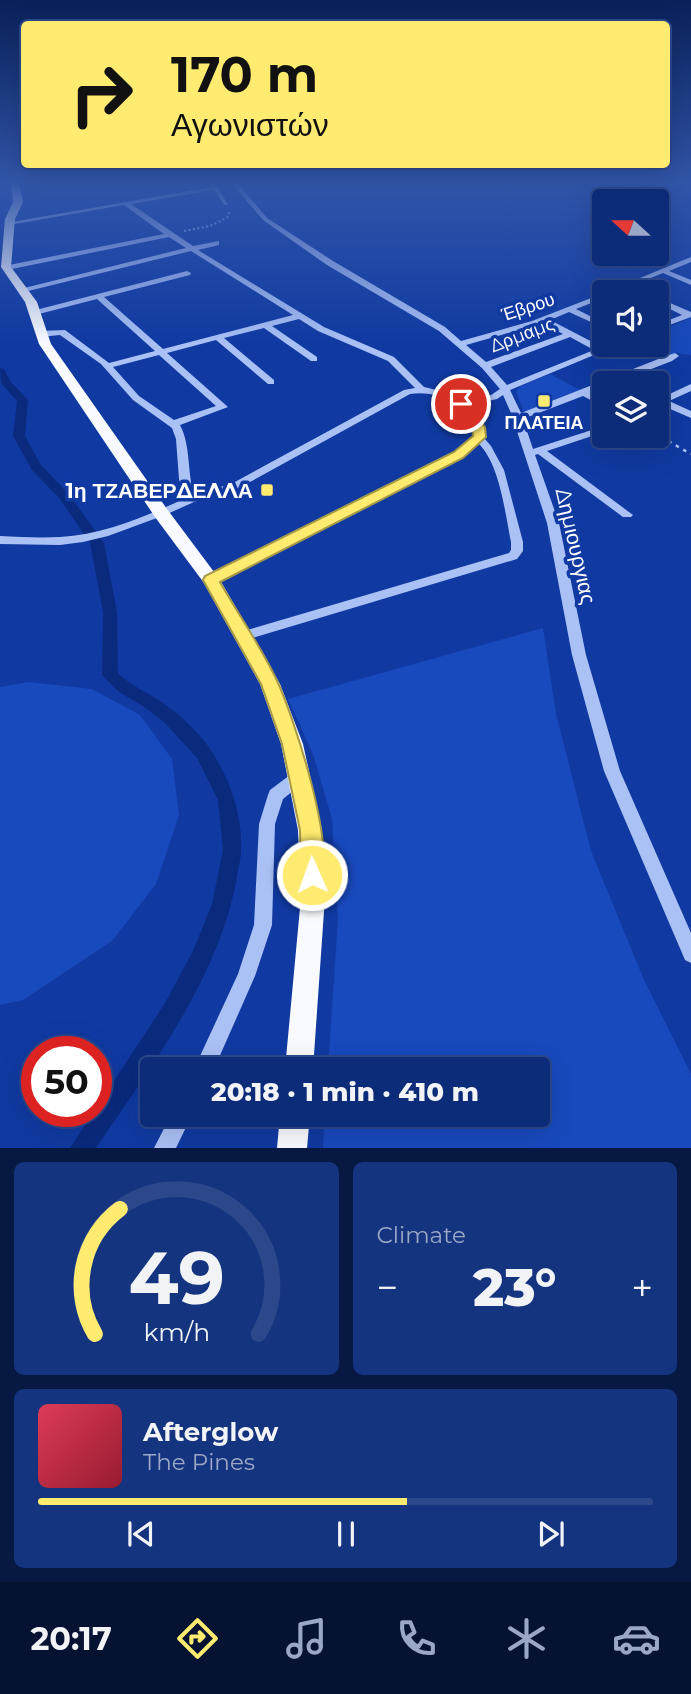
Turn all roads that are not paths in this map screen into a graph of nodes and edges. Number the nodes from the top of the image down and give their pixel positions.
1 (7, 238) edge
2 (157, 238) edge
3 (174, 238) edge
4 (291, 238) edge
5 (216, 243) dead end
6 (193, 250) junction
7 (690, 260) edge
8 (4, 268) edge
9 (664, 271) junction
10 (187, 272) dead end
11 (642, 280) edge
12 (691, 283) edge
13 (23, 291) junction
14 (98, 296) junction
15 (592, 300) edge
16 (669, 305) edge
17 (569, 309) junction
18 (36, 313) junction
19 (690, 314) edge
20 (299, 316) junction
21 (544, 320) junction
22 (592, 320) edge
23 (669, 322) edge
24 (266, 325) junction
25 (40, 334) junction
26 (570, 334) junction
27 (218, 337) junction
28 (460, 344) junction
29 (592, 345) edge
30 (162, 352) junction
31 (592, 354) edge
32 (669, 356) edge
33 (314, 359) dead end
34 (107, 366) junction
35 (485, 366) junction
36 (640, 371) edge
37 (271, 382) dead end
38 (691, 387) edge
39 (420, 388) junction
40 (505, 389) junction
41 (592, 389) edge
42 (583, 392) junction
43 (669, 396) edge
44 (592, 397) edge
45 (461, 404) junction
46 (669, 406) edge
47 (691, 415) edge
48 (517, 418) junction
49 (173, 424) junction
50 (592, 433) edge
51 (478, 439) junction
52 (535, 452) junction
53 (190, 500) junction
54 (161, 513) junction
55 (626, 515) dead end
56 (0, 540) edge
57 (211, 580) junction
58 (242, 636) junction
59 (299, 777) junction
60 (691, 954) edge
61 (209, 1057) edge
62 (300, 1057) edge
63 (175, 1127) edge
64 (294, 1127) edge
65 (165, 1148) edge
66 (292, 1148) edge

1 - 8 main road
2 - 8 street
3 - 6 street
4 - 28 street, Δημιουργιας
5 - 6 street
6 - 13 street
6 - 20 street
7 - 9 street
8 - 13 main road
9 - 11 street
9 - 12 street
10 - 14 street
13 - 18 main road
14 - 18 street
14 - 30 street
15 - 17 street, Έβρου
16 - 19 street
17 - 21 street, Έβρου
17 - 22 street
18 - 25 main road
19 - 23 street
20 - 24 street
20 - 39 street
21 - 26 street
21 - 28 street, Έβρου
24 - 27 street
24 - 33 street
25 - 34 street
25 - 54 main road
26 - 29 street
26 - 35 street, Δρμαμς
27 - 30 street
27 - 37 street
28 - 35 street, Δημιουργιας
30 - 34 street
30 - 49 street
31 - 40 street
32 - 36 street
34 - 49 street
35 - 40 street, Δημιουργιας
38 - 43 street
39 - 45 street
39 - 53 street
40 - 45 street
40 - 48 street, Δημιουργιας
41 - 42 street
42 - 44 street
42 - 48 street
45 - 51 street
46 - 47 street
48 - 52 street, Δημιουργιας
49 - 53 street
50 - 52 street
51 - 57 street
51 - 58 street
52 - 55 street
52 - 60 street, Δημιουργιας
53 - 54 street
54 - 56 street
54 - 57 main road
57 - 58 main road
58 - 59 main road
59 - 61 street
59 - 62 main road
63 - 65 street
64 - 66 main road

